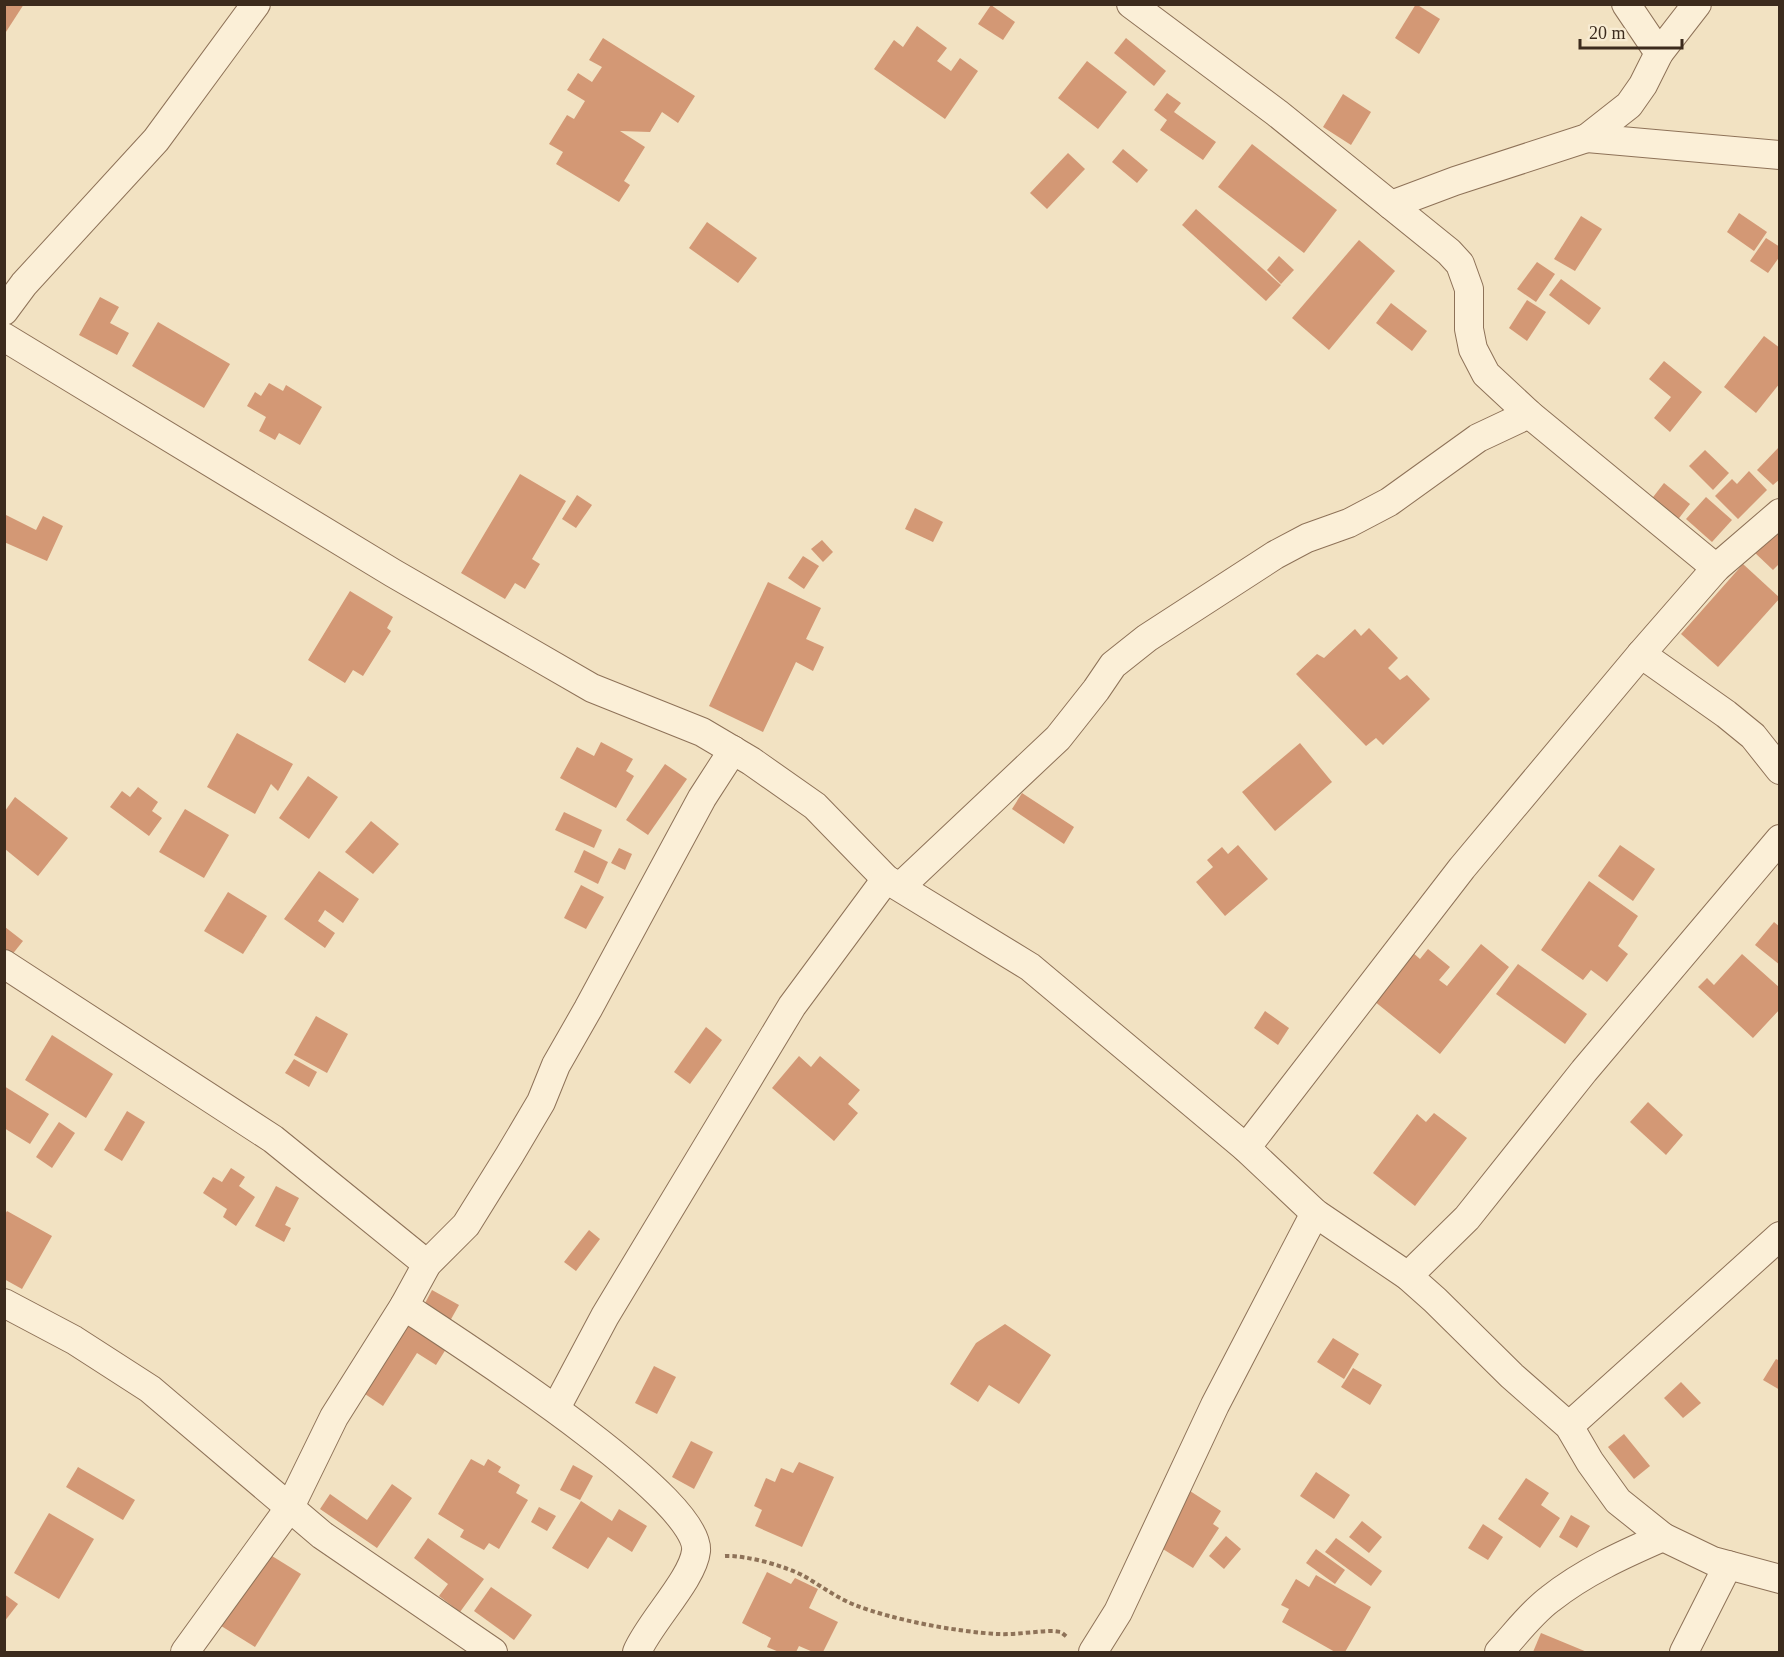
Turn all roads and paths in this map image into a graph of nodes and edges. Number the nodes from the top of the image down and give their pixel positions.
1 (256, 4) edge
2 (1131, 4) edge
3 (1626, 4) edge
4 (1697, 4) edge
5 (1659, 53) junction
6 (1587, 138) junction
7 (1779, 155) edge
8 (1391, 205) junction
9 (4, 311) edge
10 (4, 337) edge
11 (1530, 414) junction
12 (1779, 513) edge
13 (1716, 568) junction
14 (1641, 654) junction
15 (733, 750) junction
16 (1779, 770) edge
17 (1779, 839) edge
18 (893, 883) junction
19 (4, 964) edge
20 (1246, 1148) junction
21 (1315, 1213) junction
22 (1779, 1236) edge
23 (428, 1264) junction
24 (1408, 1276) junction
25 (4, 1303) edge
26 (404, 1306) junction
27 (556, 1408) junction
28 (1569, 1426) junction
29 (290, 1507) junction
30 (1664, 1537) junction
31 (694, 1557) junction
32 (1728, 1565) junction
33 (1779, 1579) edge
34 (1082, 1646) edge
35 (185, 1653) edge
36 (493, 1653) edge
37 (637, 1653) edge
38 (1499, 1653) edge
39 (1684, 1653) edge

1 - 9 street
2 - 8 street
3 - 5 street
4 - 5 street
5 - 6 street
6 - 7 street
6 - 8 street
8 - 11 street
10 - 15 street
11 - 13 street
11 - 18 street
12 - 13 street
13 - 14 street
14 - 16 street
14 - 20 street
15 - 18 street
15 - 23 street
17 - 24 street
18 - 20 street
18 - 27 street
19 - 23 street
20 - 21 street
21 - 24 street
21 - 34 street
22 - 28 street
23 - 26 street
24 - 28 street
25 - 29 street
26 - 27 street
26 - 29 street
27 - 31 street
28 - 30 street
29 - 35 street
29 - 36 street
30 - 32 street
30 - 38 street
31 - 34 path
31 - 37 street
32 - 33 street
32 - 39 street

